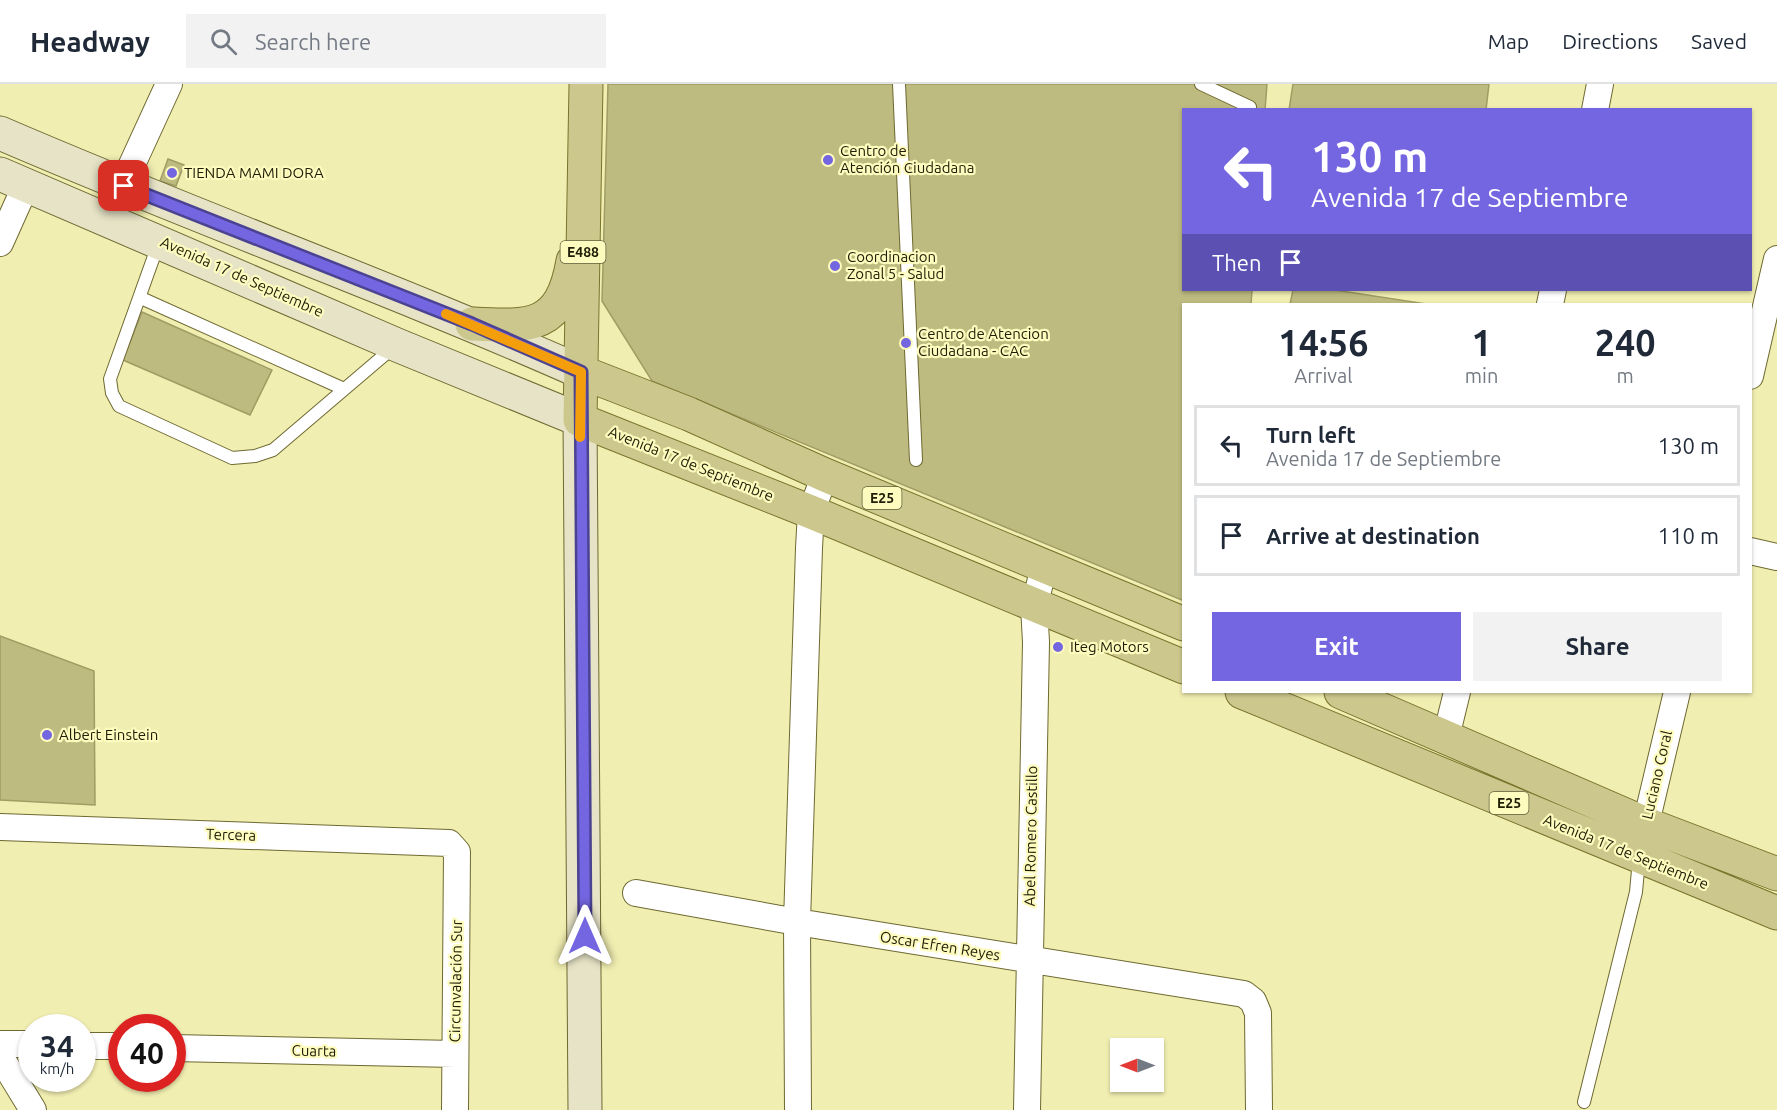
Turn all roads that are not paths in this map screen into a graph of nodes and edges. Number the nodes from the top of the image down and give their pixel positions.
1 (169, 84) edge
2 (586, 84) edge
3 (899, 84) edge
4 (1201, 84) edge
5 (1600, 84) edge
6 (1250, 107) dead end
7 (1594, 108) edge
8 (0, 133) edge
9 (13, 179) edge
10 (124, 186) junction
11 (584, 194) junction
12 (108, 219) junction
13 (160, 241) junction
14 (0, 243) edge
15 (1769, 270) edge
16 (141, 298) junction
17 (472, 324) junction
18 (397, 345) junction
19 (1752, 365) edge
20 (581, 372) junction
21 (344, 389) junction
22 (580, 420) junction
23 (916, 460) dead end
24 (825, 475) junction
25 (811, 512) junction
26 (1752, 551) edge
27 (1777, 557) edge
28 (1045, 564) junction
29 (1034, 606) junction
30 (1182, 623) edge
31 (1182, 666) edge
32 (1244, 693) edge
33 (1457, 693) edge
34 (1677, 693) edge
35 (1355, 694) edge
36 (1446, 737) junction
37 (1646, 824) junction
38 (0, 827) edge
39 (457, 852) joint
40 (1639, 858) junction
41 (1777, 874) edge
42 (636, 893) dead end
43 (1777, 913) edge
44 (797, 922) junction
45 (1028, 960) junction
46 (0, 1044) edge
47 (18, 1044) edge
48 (186, 1048) edge
49 (454, 1054) junction
50 (0, 1056) edge
51 (1584, 1102) dead end
52 (33, 1110) edge
53 (454, 1110) edge
54 (585, 1110) edge
55 (798, 1110) edge
56 (1027, 1110) edge
57 (1259, 1110) edge

1 - 10 street
2 - 11 main road, E488
3 - 23 lane
4 - 6 lane
5 - 7 street
8 - 10 main road, E25
9 - 12 main road, Avenida 17 de Septiembre
9 - 14 street
10 - 12 street
10 - 17 main road, E25
11 - 17 main road
11 - 20 main road, E488
12 - 13 main road, Avenida 17 de Septiembre
13 - 16 lane
13 - 18 main road, Avenida 17 de Septiembre
15 - 19 street
16 - 21 lane
16 - 21 lane
17 - 20 main road, E25
18 - 21 lane
18 - 22 main road, Avenida 17 de Septiembre
20 - 22 main road, E488
20 - 24 main road, E25
22 - 25 main road, Avenida 17 de Septiembre
22 - 54 main road
24 - 25 street
24 - 28 main road, E25
25 - 29 main road, Avenida 17 de Septiembre
25 - 44 street
26 - 27 street
28 - 29 street, Abel Romero Castillo
28 - 30 main road, E25
29 - 31 main road, Avenida 17 de Septiembre
29 - 45 street, Abel Romero Castillo
32 - 40 main road, Avenida 17 de Septiembre / E25
33 - 36 street
34 - 37 street, Luciano Coral
35 - 36 main road, E25
36 - 37 main road, E25
37 - 40 street, Luciano Coral
37 - 41 main road, E25
38 - 39 street, Tercera
39 - 49 street, Circunvalación Sur
40 - 43 main road, Avenida 17 de Septiembre / E25
40 - 51 lane
42 - 44 street, Oscar Efren Reyes
44 - 45 street, Oscar Efren Reyes
44 - 55 street
45 - 56 street, Abel Romero Castillo
45 - 57 street, Oscar Efren Reyes
46 - 47 street
48 - 49 street, Cuarta
49 - 53 street, Circunvalación Sur
50 - 52 street

